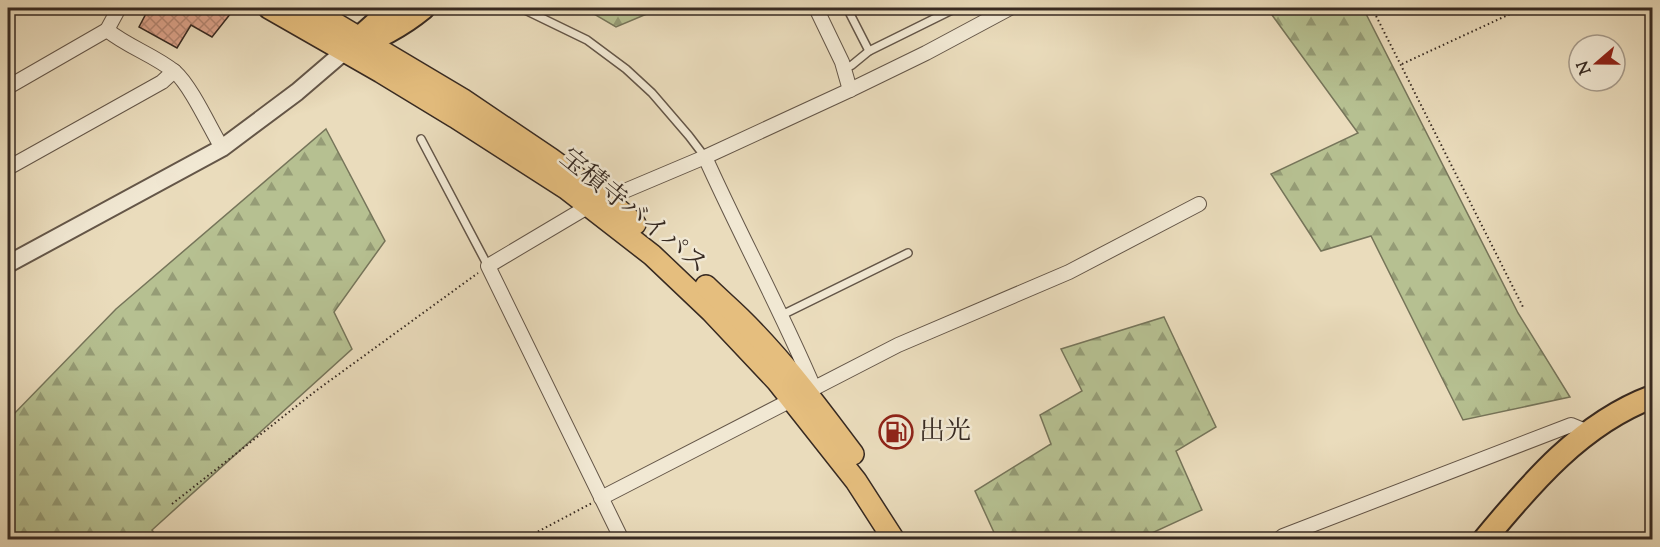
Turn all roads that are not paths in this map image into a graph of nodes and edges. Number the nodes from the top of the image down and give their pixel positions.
1 (119, 8) edge
2 (268, 8) edge
3 (309, 8) edge
4 (393, 8) edge
5 (423, 8) edge
6 (521, 8) edge
7 (816, 8) edge
8 (847, 8) edge
9 (956, 8) edge
10 (1010, 8) edge
11 (107, 30) junction
12 (358, 44) junction
13 (868, 51) junction
14 (844, 69) junction
15 (174, 71) junction
16 (8, 87) edge
17 (850, 90) junction
18 (421, 139) dead end
19 (222, 148) junction
20 (705, 158) junction
21 (8, 168) edge
22 (597, 202) junction
23 (1199, 204) dead end
24 (908, 253) dead end
25 (8, 264) edge
26 (488, 266) junction
27 (782, 315) junction
28 (804, 393) junction
29 (1653, 397) edge
30 (1588, 432) junction
31 (601, 498) junction
32 (622, 540) edge
33 (894, 540) edge
34 (910, 540) edge
35 (1278, 540) edge
36 (1484, 540) edge

1 - 11 street
2 - 12 main road, 宝積寺バイパス
3 - 12 main road, 宝積寺バイパス
4 - 12 highway
5 - 12 highway
6 - 20 lane
7 - 14 street
8 - 13 lane
9 - 13 lane
10 - 17 street
11 - 15 street
11 - 16 street
12 - 19 street
12 - 22 main road, 宝積寺バイパス
13 - 14 lane
14 - 17 street
15 - 19 street
15 - 21 street
17 - 20 street
18 - 26 lane
19 - 25 street
20 - 22 street
20 - 27 street
22 - 26 street
22 - 28 main road, 宝積寺バイパス
23 - 28 street
24 - 27 lane
26 - 31 street
27 - 28 street
28 - 31 street
28 - 33 main road, 宝積寺バイパス
28 - 34 main road, 宝積寺バイパス
29 - 30 highway
30 - 35 street
30 - 36 highway
31 - 32 street

